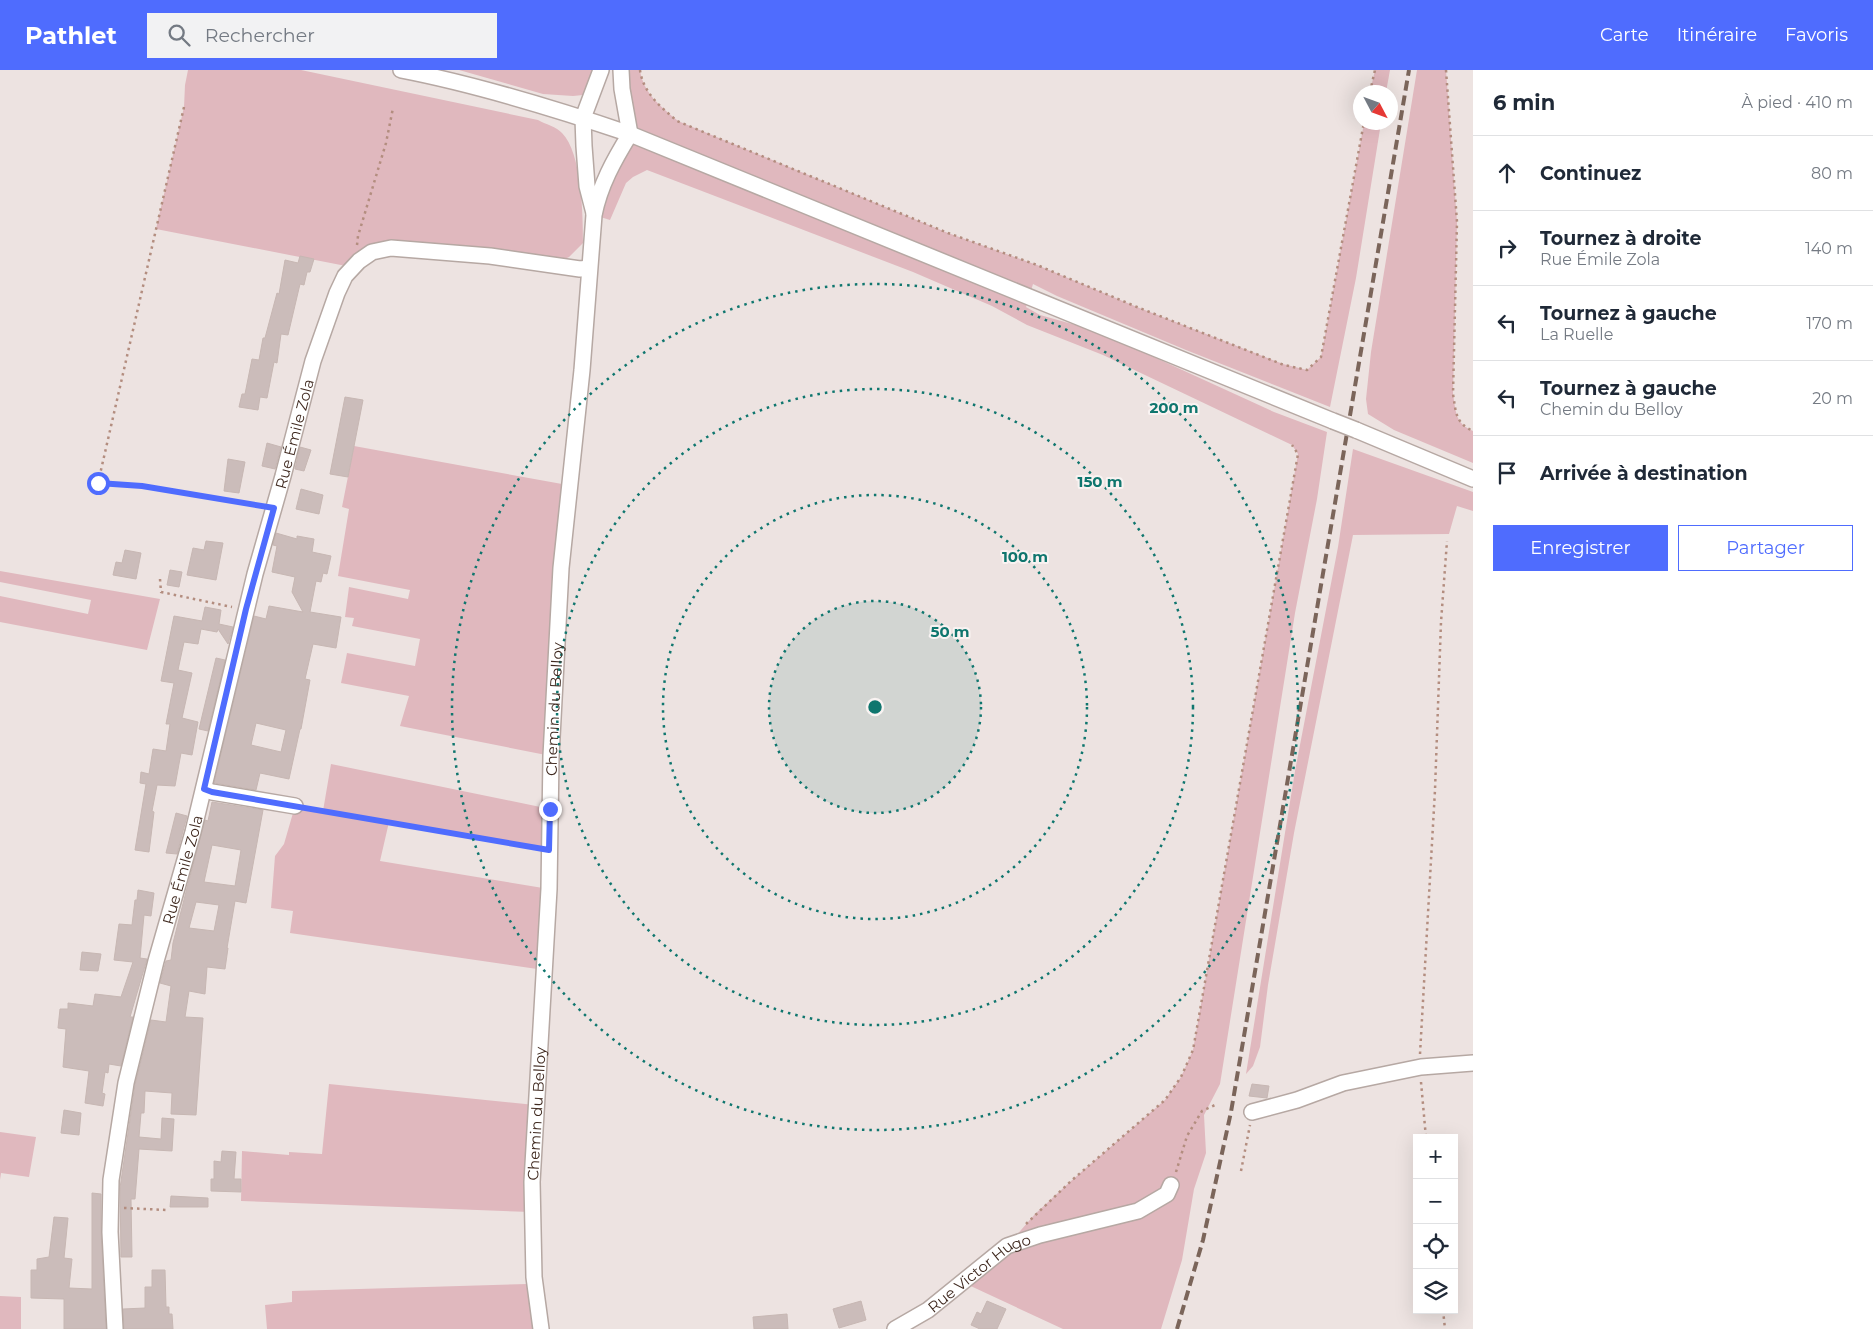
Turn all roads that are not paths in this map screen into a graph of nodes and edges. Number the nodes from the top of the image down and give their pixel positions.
1 (401, 70) edge
2 (601, 70) edge
3 (620, 70) edge
4 (583, 118) junction
5 (630, 134) junction
6 (594, 215) junction
7 (589, 268) junction
8 (1473, 479) edge
9 (204, 789) junction
10 (295, 806) road end
11 (1473, 1063) edge
12 (1252, 1112) road end
13 (1171, 1185) road end
14 (115, 1329) edge
15 (541, 1329) edge
16 (895, 1329) edge

1 - 4 street
2 - 4 street
3 - 5 street
4 - 5 street
4 - 6 street
5 - 6 street
5 - 8 street, bridge
6 - 7 street, Chemin du Belloy
7 - 9 street, Rue Émile Zola
7 - 15 street, Chemin du Belloy
9 - 10 street
9 - 14 street, Rue Émile Zola
11 - 12 street
13 - 16 street, Rue Victor Hugo

